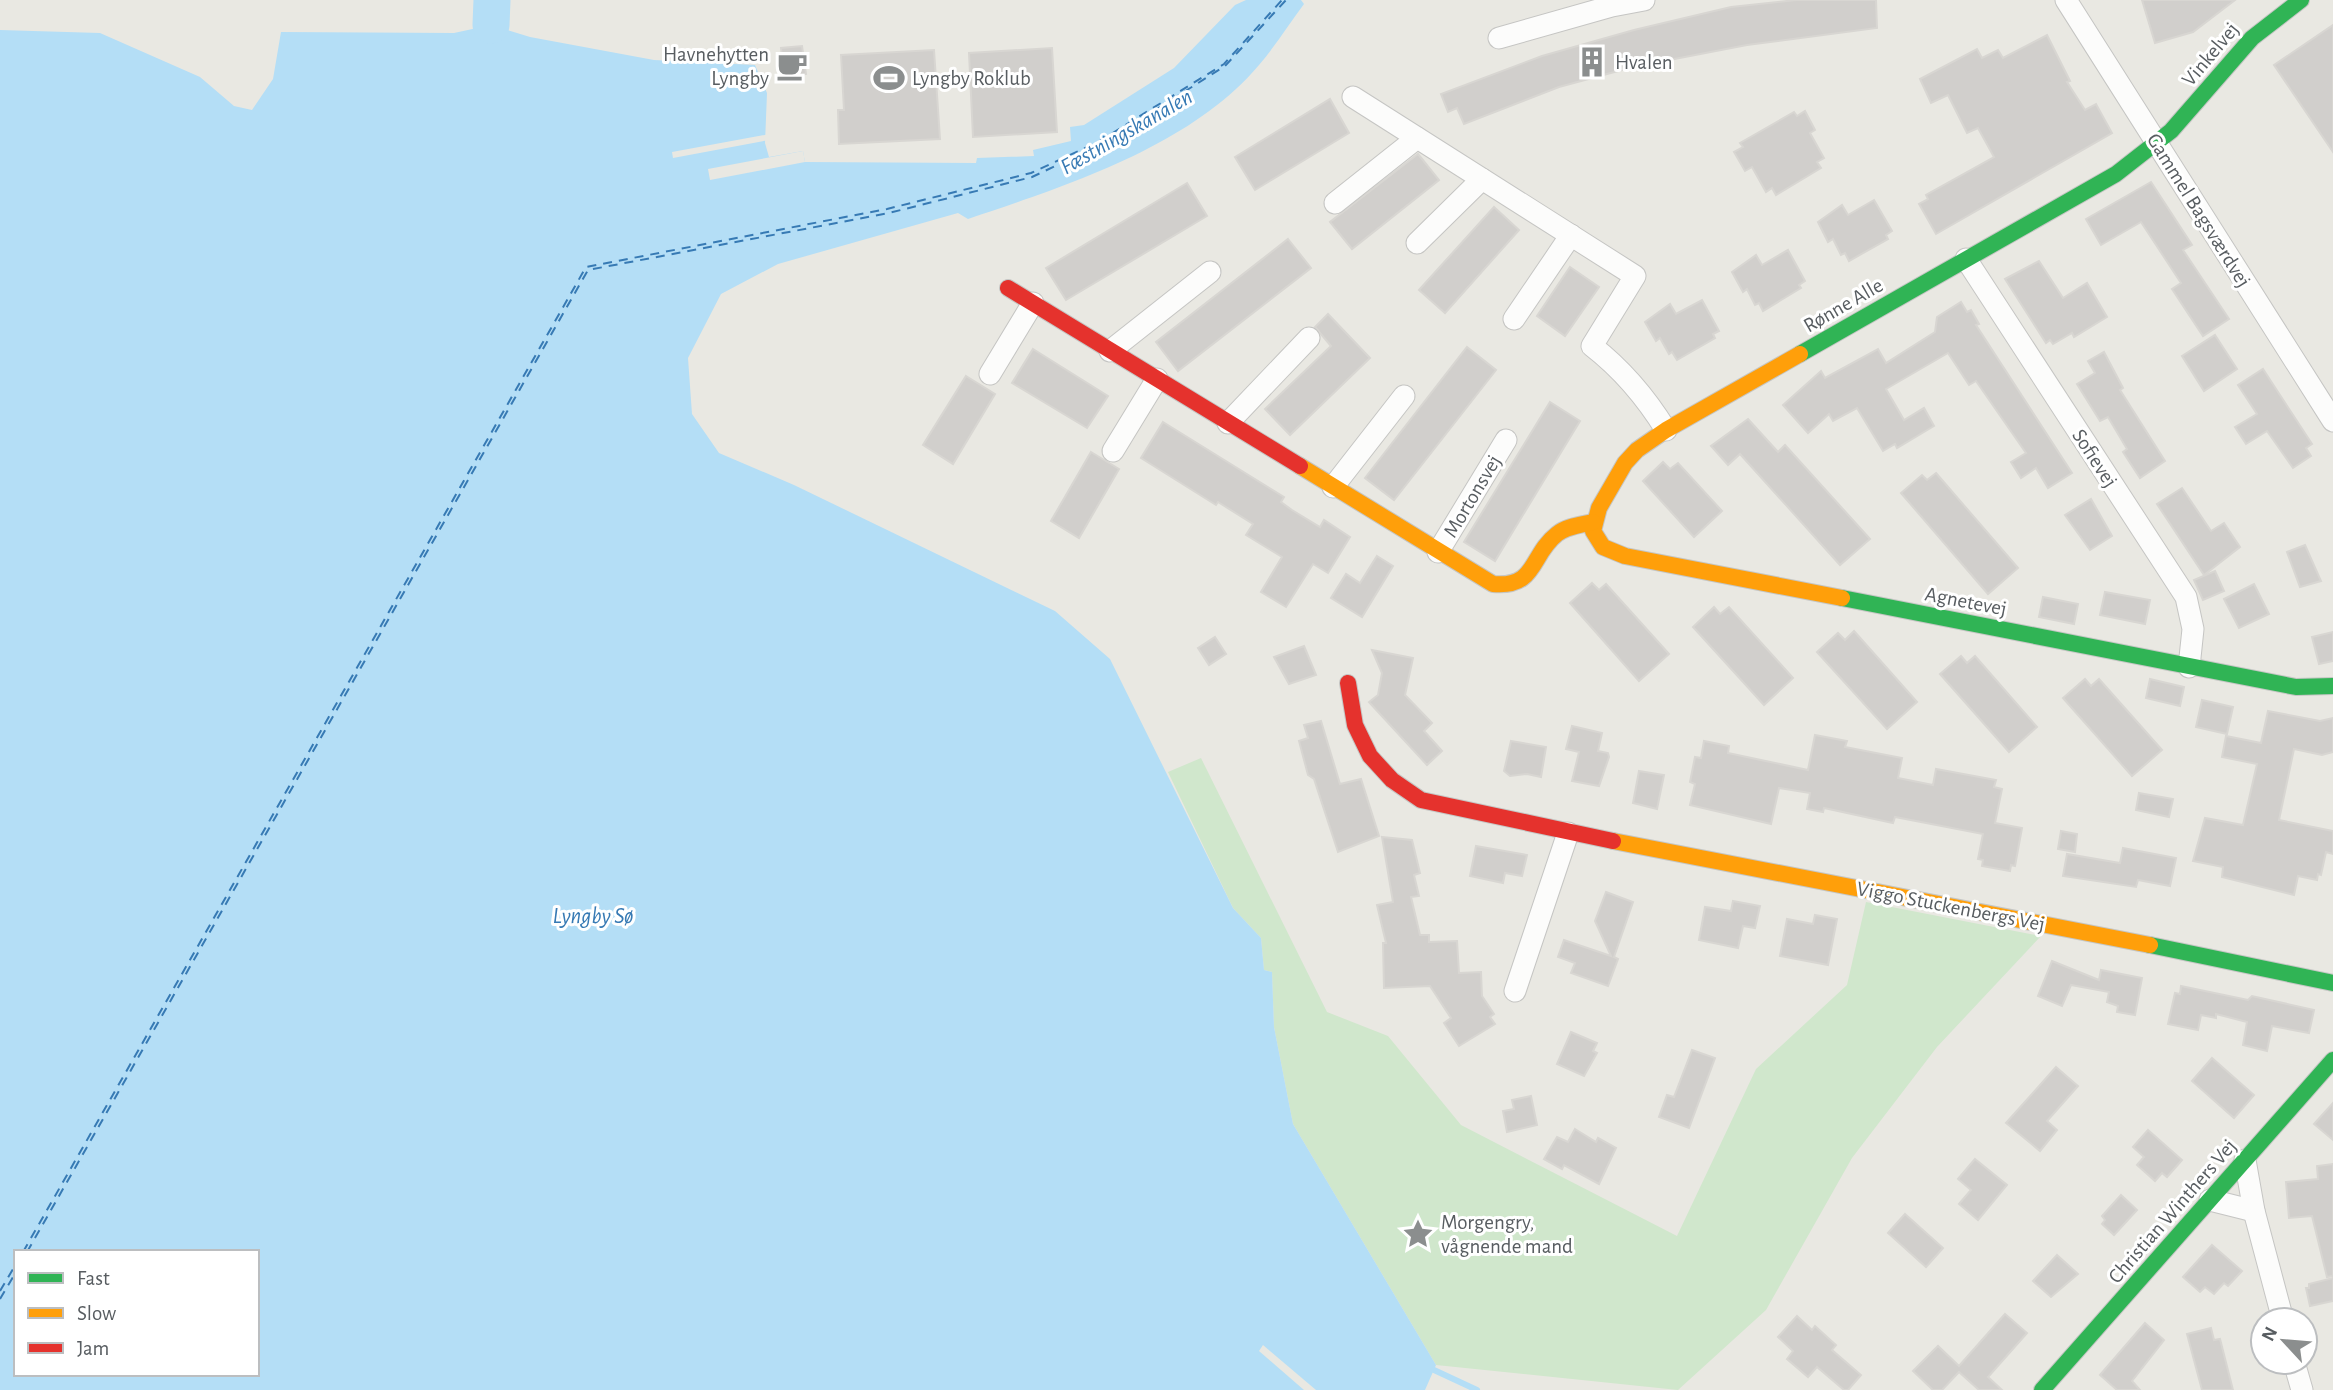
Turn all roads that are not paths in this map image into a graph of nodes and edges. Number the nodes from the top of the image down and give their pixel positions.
1 (1644, 0) edge
2 (2066, 0) edge
3 (2301, 0) edge
4 (1499, 38) dead end
5 (1353, 97) dead end
6 (1417, 138) junction
7 (2157, 144) junction
8 (1482, 179) junction
9 (1335, 203) dead end
10 (1571, 235) junction
11 (1417, 243) dead end
12 (1966, 259) junction
13 (1210, 272) dead end
14 (1008, 288) dead end
15 (1033, 303) junction
16 (1514, 319) dead end
17 (1309, 338) dead end
18 (1110, 351) junction
19 (990, 374) dead end
20 (1157, 379) junction
21 (1404, 396) dead end
22 (2333, 421) edge
23 (1228, 423) junction
24 (1666, 430) junction
25 (1506, 440) dead end
26 (1114, 451) dead end
27 (1333, 487) junction
28 (1593, 522) junction
29 (1437, 552) junction
30 (2189, 667) junction
31 (1348, 683) dead end
32 (2333, 686) edge
33 (1568, 833) junction
34 (2333, 983) edge
35 (1515, 991) dead end
36 (2333, 1060) edge
37 (2245, 1160) junction
38 (2210, 1200) junction
39 (2254, 1211) junction
40 (2279, 1306) edge
41 (2042, 1390) edge

1 - 4 street
2 - 7 street, Gammel Bagsværdvej
3 - 7 street, Vinkelvej
5 - 6 street
6 - 8 street
6 - 9 street
7 - 12 street, Rønne Alle
7 - 22 street, Gammel Bagsværdvej
8 - 10 street
8 - 11 street
10 - 16 street
10 - 24 street
12 - 24 street, Rønne Alle
12 - 30 street, Sofievej
13 - 18 street
14 - 15 street, Mortonsvej
15 - 18 street, Mortonsvej
15 - 19 street
17 - 23 street
18 - 20 street, Mortonsvej
20 - 23 street, Mortonsvej
20 - 26 street
21 - 27 street
23 - 27 street, Mortonsvej
24 - 28 street, Rønne Alle
25 - 29 street, Mortonsvej
27 - 29 street, Mortonsvej
28 - 29 street, Mortonsvej
28 - 30 street, Agnetevej
30 - 32 street, Agnetevej
31 - 33 street, Viggo Stuckenbergs Vej
33 - 34 street, Viggo Stuckenbergs Vej
33 - 35 street
36 - 37 street, Christian Winthers Vej
37 - 38 street, Christian Winthers Vej
37 - 39 street
38 - 39 street
38 - 41 street, Christian Winthers Vej
39 - 40 street

